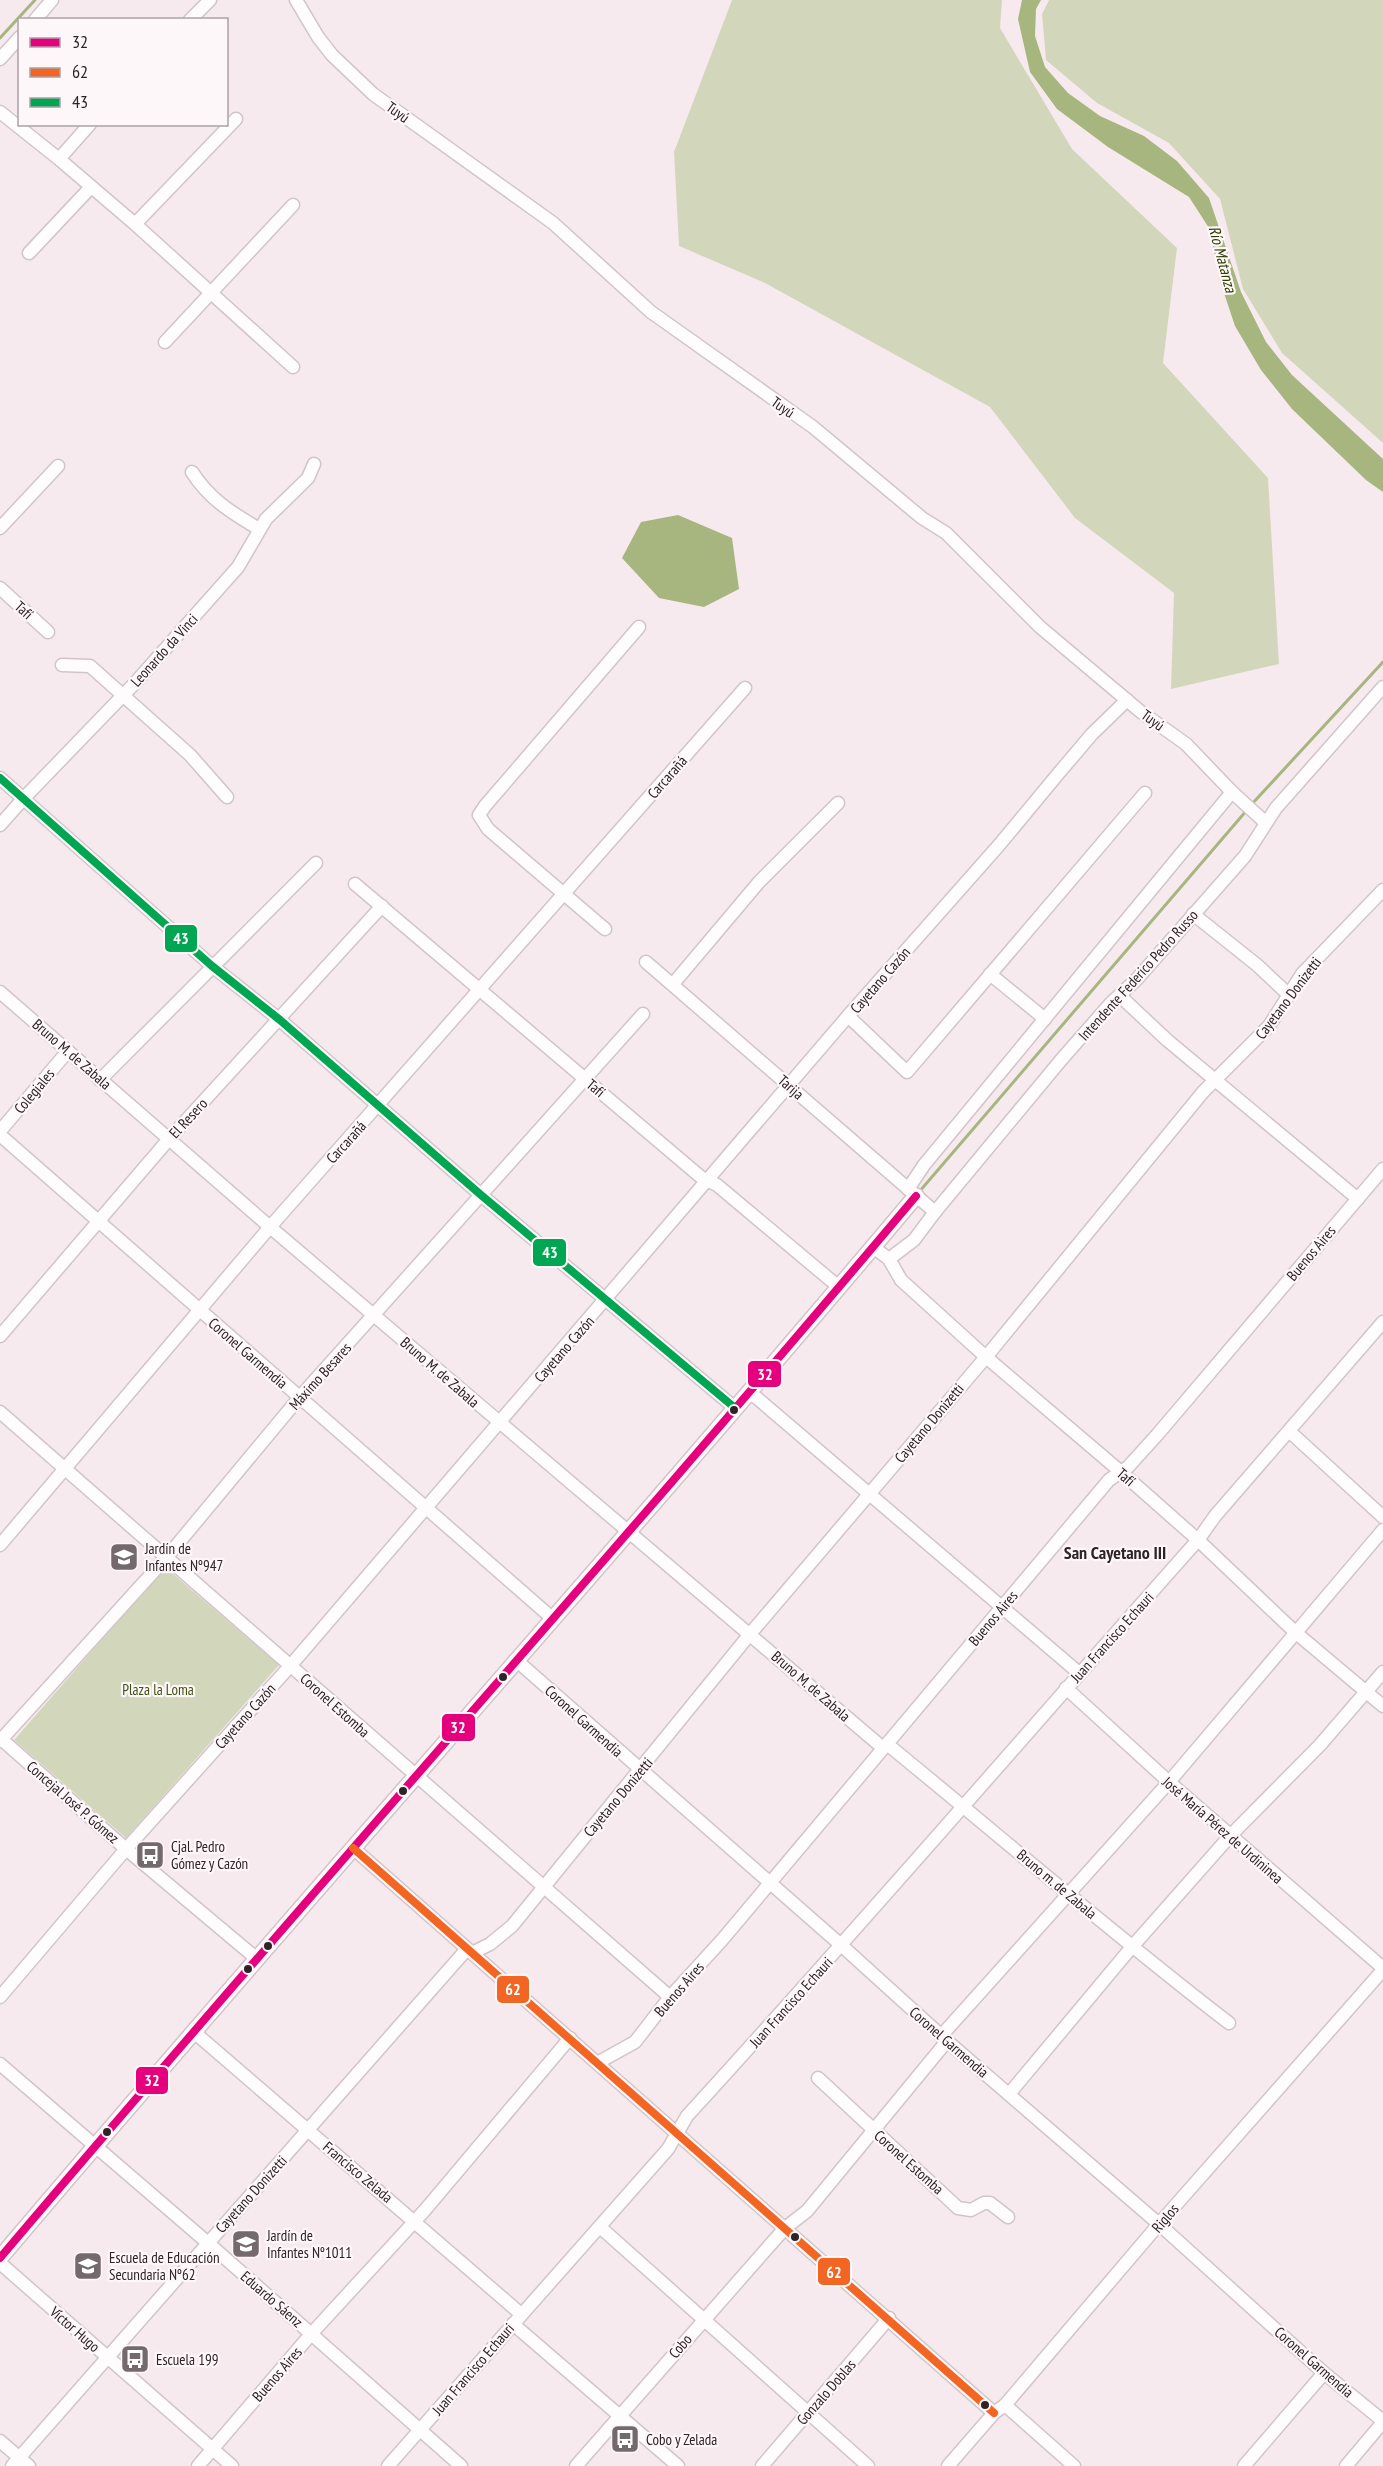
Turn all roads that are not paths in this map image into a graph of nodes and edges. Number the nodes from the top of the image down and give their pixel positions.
1 (52, 0) edge
2 (210, 0) edge
3 (297, 0) edge
4 (37, 18) edge
5 (192, 18) edge
6 (18, 39) edge
7 (0, 59) edge
8 (0, 111) edge
9 (236, 119) dead end
10 (18, 126) edge
11 (18, 126) edge
12 (88, 126) edge
13 (59, 159) junction
14 (91, 187) junction
15 (293, 205) dead end
16 (135, 225) junction
17 (29, 253) dead end
18 (211, 293) junction
19 (165, 342) dead end
20 (293, 367) dead end
21 (314, 464) dead end
22 (58, 466) dead end
23 (192, 472) dead end
24 (0, 528) edge
25 (259, 529) junction
26 (0, 588) edge
27 (639, 627) dead end
28 (48, 632) dead end
29 (62, 665) dead end
30 (1383, 687) edge
31 (745, 688) dead end
32 (123, 696) junction
33 (1127, 700) junction
34 (0, 778) edge
35 (1232, 792) junction
36 (1145, 793) dead end
37 (227, 797) dead end
38 (24, 798) junction
39 (838, 803) dead end
40 (1266, 823) junction
41 (0, 825) edge
42 (316, 863) dead end
43 (355, 884) dead end
44 (1383, 890) edge
45 (564, 894) junction
46 (382, 906) junction
47 (1193, 914) junction
48 (605, 929) dead end
49 (646, 962) dead end
50 (212, 966) junction
51 (990, 974) junction
52 (673, 984) junction
53 (480, 989) junction
54 (0, 992) edge
55 (1288, 994) junction
56 (1120, 996) junction
57 (643, 1014) dead end
58 (848, 1016) junction
59 (1045, 1019) junction
60 (280, 1020) junction
61 (68, 1051) junction
62 (586, 1079) junction
63 (100, 1080) junction
64 (1215, 1080) junction
65 (790, 1086) junction
66 (378, 1106) junction
67 (0, 1131) edge
68 (0, 1135) edge
69 (169, 1138) junction
70 (1383, 1169) edge
71 (708, 1181) junction
72 (912, 1192) junction
73 (481, 1195) junction
74 (1358, 1199) junction
75 (935, 1212) junction
76 (99, 1221) junction
77 (270, 1227) junction
78 (873, 1247) junction
79 (889, 1259) junction
80 (840, 1288) junction
81 (606, 1300) junction
82 (199, 1310) junction
83 (374, 1316) junction
84 (1383, 1322) edge
85 (0, 1336) edge
86 (986, 1357) junction
87 (748, 1393) junction
88 (299, 1398) junction
89 (735, 1408) junction
90 (0, 1412) edge
91 (500, 1424) junction
92 (1289, 1431) junction
93 (65, 1468) junction
94 (1121, 1472) junction
95 (870, 1492) junction
96 (425, 1509) junction
97 (1383, 1516) edge
98 (1383, 1530) edge
99 (629, 1534) junction
100 (1198, 1540) junction
101 (0, 1545) edge
102 (166, 1558) junction
103 (1003, 1606) junction
104 (552, 1618) junction
105 (1295, 1632) junction
106 (750, 1634) junction
107 (516, 1660) junction
108 (291, 1665) junction
109 (1080, 1672) junction
110 (1383, 1672) edge
111 (1066, 1688) junction
112 (1366, 1691) junction
113 (1383, 1706) edge
114 (0, 1739) edge
115 (885, 1746) junction
116 (640, 1771) junction
117 (414, 1776) junction
118 (1169, 1782) junction
119 (964, 1807) junction
120 (1230, 1836) junction
121 (354, 1848) junction
122 (126, 1849) junction
123 (769, 1882) junction
124 (544, 1888) junction
125 (1068, 1892) junction
126 (841, 1946) junction
127 (1131, 1948) junction
128 (470, 1951) junction
129 (257, 1959) junction
130 (1383, 1969) edge
131 (670, 1996) junction
132 (0, 1997) edge
133 (1229, 2022) dead end
134 (194, 2032) junction
135 (570, 2038) junction
136 (944, 2038) junction
137 (599, 2062) junction
138 (0, 2064) edge
139 (818, 2078) dead end
140 (1009, 2094) junction
141 (308, 2130) junction
142 (874, 2130) junction
143 (677, 2135) junction
144 (94, 2146) junction
145 (1008, 2217) dead end
146 (414, 2220) junction
147 (1159, 2224) junction
148 (600, 2227) junction
149 (785, 2228) junction
150 (208, 2243) junction
151 (0, 2258) edge
152 (0, 2263) edge
153 (704, 2318) junction
154 (889, 2318) junction
155 (517, 2319) junction
156 (312, 2333) junction
157 (107, 2357) junction
158 (1324, 2373) junction
159 (1005, 2405) junction
160 (809, 2412) junction
161 (994, 2413) junction
162 (620, 2416) junction
163 (1383, 2422) edge
164 (419, 2430) junction
165 (0, 2441) edge
166 (213, 2449) junction
167 (20, 2463) edge
168 (198, 2466) edge
169 (232, 2466) edge
170 (388, 2466) edge
171 (460, 2466) edge
172 (576, 2466) edge
173 (678, 2466) edge
174 (762, 2466) edge
175 (868, 2466) edge
176 (948, 2466) edge
177 (1074, 2466) edge
178 (1244, 2466) edge
179 (1346, 2466) edge

1 - 4 street
2 - 5 street
3 - 33 street, Tuyú
6 - 7 street
8 - 10 street
9 - 16 street
11 - 13 street
12 - 13 street
13 - 14 street
14 - 16 street
14 - 17 street
15 - 18 street
16 - 18 street
18 - 19 street
18 - 20 street
21 - 25 street, Leonardo da Vinci
22 - 24 street
23 - 25 street
25 - 32 street, Leonardo da Vinci
26 - 28 street, Tafí
27 - 45 street
29 - 32 street
30 - 40 street, Intendente Federico Pedro Russo
31 - 45 street, Carcarañá
32 - 37 street
32 - 38 street, Leonardo da Vinci
33 - 35 street, Tuyú
33 - 58 street, Cayetano Cazón
34 - 38 street
35 - 40 street, Tuyú
35 - 59 street
36 - 51 street
38 - 41 street, Leonardo da Vinci
38 - 50 street
39 - 52 street
40 - 47 street, Intendente Federico Pedro Russo
42 - 50 street
43 - 46 street, Tafí
44 - 55 street, Cayetano Donizetti
45 - 48 street
45 - 53 street, Carcarañá
46 - 53 street, Tafí
46 - 60 street, El Resero
47 - 55 street
47 - 56 street, Intendente Federico Pedro Russo
49 - 52 street, Tarija
50 - 60 street
50 - 63 street
51 - 58 street
51 - 59 street
52 - 65 street, Tarija
53 - 62 street, Tafí
53 - 66 street, Carcarañá
54 - 61 street, Bruno M. de Zabala
55 - 64 street, Cayetano Donizetti
56 - 64 street
56 - 75 street, Intendente Federico Pedro Russo
57 - 62 street, Máximo Besares
58 - 65 street, Cayetano Cazón
59 - 72 street
60 - 66 street
60 - 69 street, El Resero
61 - 63 street, Bruno M. de Zabala
61 - 67 street, Colegiales
62 - 71 street, Tafí
62 - 73 street, Máximo Besares
63 - 69 street, Bruno M. de Zabala
64 - 74 street
64 - 86 street, Cayetano Donizetti
65 - 71 street, Cayetano Cazón
65 - 72 street, Tarija
66 - 73 street
66 - 77 street, Carcarañá
68 - 76 street, Coronel Garmendia
69 - 76 street, El Resero
69 - 77 street, Bruno M. de Zabala
70 - 74 street, Buenos Aires
71 - 80 street, Tafí
71 - 81 street, Cayetano Cazón
72 - 75 street, Tarija
72 - 78 street
73 - 81 street
73 - 83 street, Máximo Besares
74 - 94 street, Buenos Aires
75 - 79 street, Intendente Federico Pedro Russo
76 - 82 street, Coronel Garmendia
76 - 85 street, El Resero
77 - 82 street, Carcarañá
77 - 83 street, Bruno M. de Zabala
78 - 79 street, Tafí
78 - 80 street
79 - 86 street, Tafí
80 - 87 street
81 - 89 street
81 - 91 street, Cayetano Cazón
82 - 88 street, Coronel Garmendia
82 - 93 street, Carcarañá
83 - 88 street, Máximo Besares
83 - 91 street, Bruno M. de Zabala
84 - 92 street, Juan Francisco Echauri
86 - 94 street, Tafí
86 - 95 street, Cayetano Donizetti
87 - 89 street
87 - 95 street
88 - 96 street, Coronel Garmendia
88 - 102 street, Máximo Besares
89 - 99 street
90 - 93 street, Coronel Estomba
91 - 96 street, Cayetano Cazón
91 - 99 street, Bruno M. de Zabala
92 - 97 street
92 - 100 street, Juan Francisco Echauri
93 - 101 street, Carcarañá
93 - 102 street, Coronel Estomba
94 - 100 street, Tafí
94 - 103 street, Buenos Aires
95 - 103 street
95 - 106 street, Cayetano Donizetti
96 - 104 street, Coronel Garmendia
96 - 108 street, Cayetano Cazón
98 - 105 street, Cobo
99 - 104 street
99 - 106 street, Bruno M. de Zabala
100 - 105 street, Tafí
100 - 109 street, Juan Francisco Echauri
102 - 108 street, Coronel Estomba
102 - 114 street, Máximo Besares
103 - 109 street
103 - 115 street, Buenos Aires
104 - 107 street
105 - 112 street, Tafí
105 - 118 street, Cobo
106 - 115 street, Bruno M. de Zabala
106 - 116 street, Cayetano Donizetti
107 - 116 street, Coronel Garmendia
107 - 117 street
108 - 117 street, Coronel Estomba
108 - 122 street, Cayetano Cazón
109 - 111 street, Juan Francisco Echauri
110 - 112 street
111 - 118 street, José María Pérez de Urdininea
111 - 119 street, Juan Francisco Echauri
112 - 113 street, Tafí
112 - 120 street
114 - 122 street, Concejal José P. Gómez
115 - 119 street, Bruno m. de Zabala
115 - 123 street, Buenos Aires
116 - 123 street, Coronel Garmendia
116 - 124 street, Cayetano Donizetti
117 - 121 street
117 - 124 street, Coronel Estomba
118 - 120 street, José María Pérez de Urdininea
118 - 125 street, Cobo
119 - 125 street, Bruno m. de Zabala
119 - 126 street, Juan Francisco Echauri
120 - 127 street
120 - 130 street, José María Pérez de Urdininea
121 - 128 street
121 - 129 street
122 - 129 street, Concejal José P. Gómez
122 - 132 street, Cayetano Cazón
123 - 126 street, Coronel Garmendia
123 - 131 street, Buenos Aires
124 - 128 street, Cayetano Donizetti
124 - 131 street, Coronel Estomba
125 - 127 street, Bruno m. de Zabala
125 - 136 street, Cobo
126 - 136 street, Coronel Garmendia
126 - 143 street, Juan Francisco Echauri
127 - 133 street, Bruno m. de Zabala
127 - 140 street
128 - 135 street
128 - 141 street, Cayetano Donizetti
129 - 134 street
130 - 147 street, Riglos
131 - 137 street, Buenos Aires
134 - 141 street, Francisco Zelada
134 - 144 street
135 - 137 street
135 - 146 street, Buenos Aires
136 - 140 street, Coronel Garmendia
136 - 142 street, Cobo
137 - 143 street
138 - 144 street, Eduardo Sáenz
139 - 142 street, Coronel Estomba
140 - 147 street, Coronel Garmendia
141 - 146 street, Francisco Zelada
141 - 150 street, Cayetano Donizetti
142 - 145 street, Coronel Estomba
142 - 149 street, Cobo
143 - 148 street, Juan Francisco Echauri
143 - 149 street
144 - 150 street, Eduardo Sáenz
144 - 151 street
146 - 155 street, Francisco Zelada
146 - 156 street, Buenos Aires
147 - 158 street, Coronel Garmendia
147 - 159 street, Riglos
148 - 153 street
148 - 155 street, Juan Francisco Echauri
149 - 153 street, Cobo
149 - 154 street
150 - 156 street, Eduardo Sáenz
150 - 157 street, Cayetano Donizetti
152 - 157 street, Víctor Hugo
153 - 160 street
153 - 162 street, Cobo
154 - 160 street, Gonzalo Doblas
154 - 161 street
155 - 162 street, Francisco Zelada
155 - 164 street, Juan Francisco Echauri
156 - 164 street, Eduardo Sáenz
156 - 166 street, Buenos Aires
157 - 166 street, Víctor Hugo
157 - 167 street, Cayetano Donizetti
158 - 163 street, Coronel Garmendia
158 - 178 street
159 - 161 street, Riglos
159 - 177 street
160 - 174 street, Gonzalo Doblas
160 - 175 street
161 - 176 street, Riglos
162 - 172 street, Cobo
162 - 173 street, Francisco Zelada
163 - 179 street
164 - 170 street, Juan Francisco Echauri
164 - 171 street, Eduardo Sáenz
165 - 167 street
166 - 168 street, Buenos Aires
166 - 169 street, Víctor Hugo

